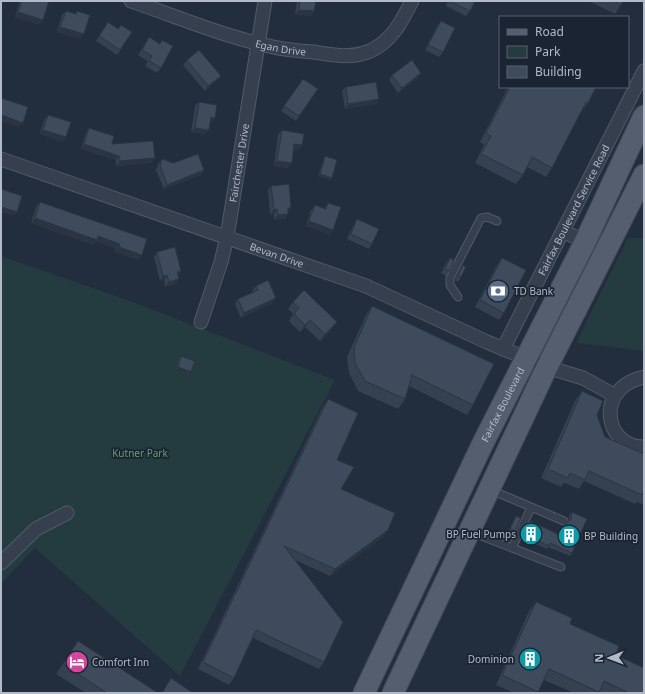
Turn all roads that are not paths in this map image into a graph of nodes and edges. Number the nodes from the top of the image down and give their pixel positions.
1 (131, 1) edge
2 (265, 1) edge
3 (412, 1) edge
4 (258, 43) junction
5 (644, 71) edge
6 (628, 102) junction
7 (644, 111) edge
8 (644, 116) edge
9 (1, 159) edge
10 (644, 175) edge
11 (497, 221) dead end
12 (563, 230) junction
13 (227, 237) junction
14 (585, 242) junction
15 (458, 297) dead end
16 (201, 322) dead end
17 (503, 349) junction
18 (525, 358) junction
19 (547, 367) junction
20 (644, 377) edge
21 (614, 395) junction
22 (644, 447) edge
23 (489, 489) junction
24 (531, 508) junction
25 (67, 513) dead end
26 (564, 521) dead end
27 (469, 531) junction
28 (512, 548) junction
29 (1, 563) edge
30 (561, 567) dead end
31 (394, 629) junction
32 (416, 645) junction
33 (397, 691) edge
34 (364, 693) edge

1 - 4 street, Egan Drive
2 - 4 street, Fairchester Drive
3 - 4 street, Egan Drive
4 - 13 street, Fairchester Drive
5 - 6 street, Fairfax Boulevard Service Road
6 - 7 street
6 - 12 street, Fairfax Boulevard Service Road
8 - 14 main road, Fairfax Boulevard
9 - 13 street, Bevan Drive
10 - 19 main road
11 - 15 lane
12 - 14 street
12 - 17 street, Fairfax Boulevard Service Road
13 - 16 street, Fairchester Drive
13 - 17 street, Bevan Drive
14 - 18 main road, Fairfax Boulevard
17 - 18 street, Bevan Drive
18 - 19 street, Bevan Drive
18 - 31 main road, Fairfax Boulevard
19 - 21 street, Bevan Drive
19 - 23 main road
20 - 21 street
21 - 22 street
23 - 24 lane
23 - 27 main road
24 - 26 lane
24 - 28 lane
25 - 29 street
27 - 28 lane
27 - 32 main road
28 - 30 lane
31 - 32 main road
31 - 34 main road, Fairfax Boulevard
32 - 33 main road

